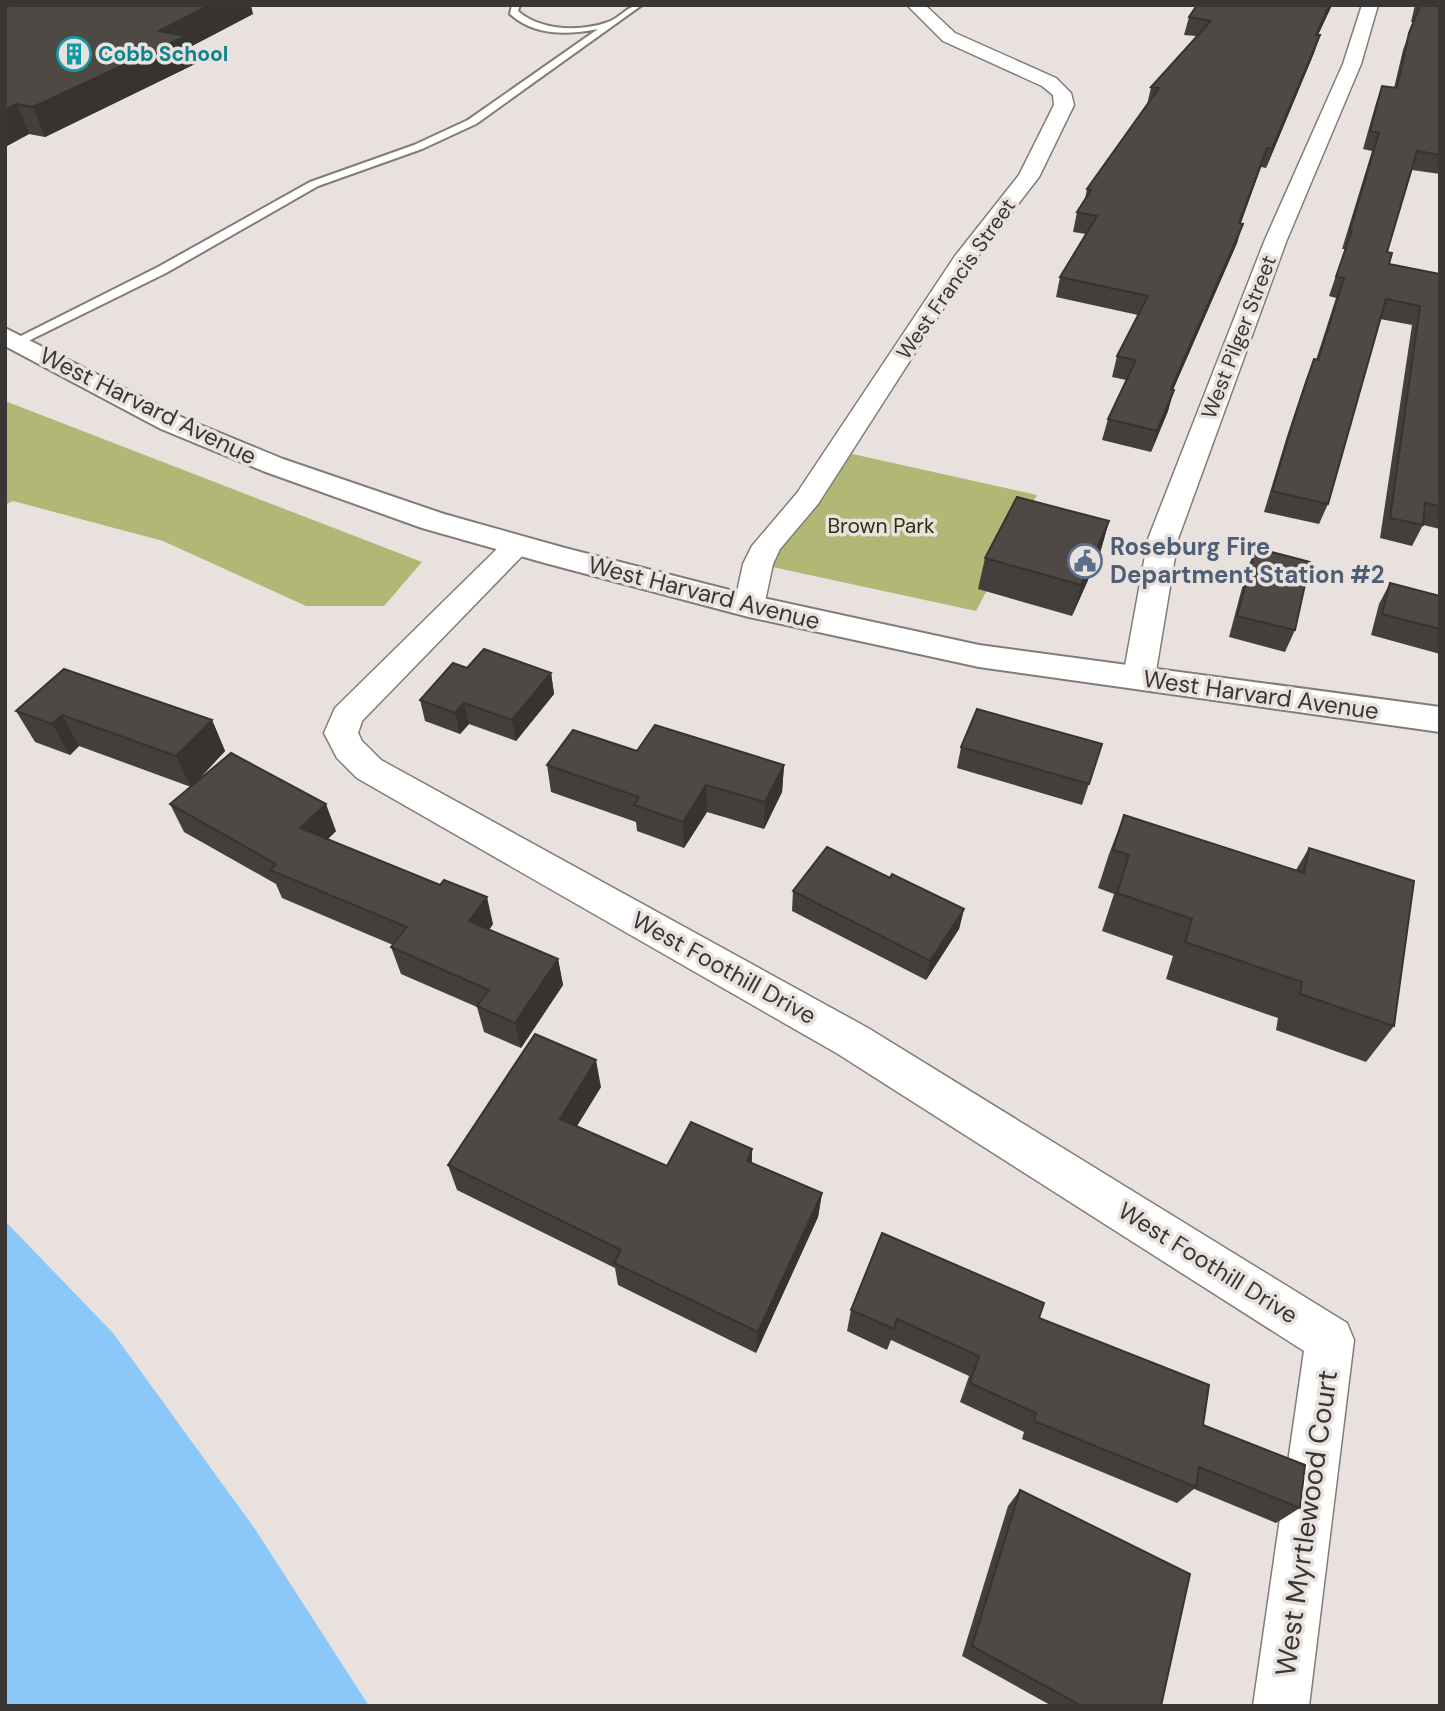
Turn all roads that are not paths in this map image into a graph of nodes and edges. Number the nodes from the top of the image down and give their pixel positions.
1 (516, 5) edge
2 (638, 5) edge
3 (915, 5) edge
4 (1370, 5) edge
5 (627, 9) edge
6 (615, 22) junction
7 (8, 341) edge
8 (517, 545) junction
9 (749, 606) junction
10 (1139, 677) junction
11 (1440, 720) edge
12 (1330, 1340) joint
13 (1281, 1706) edge

1 - 6 lane
2 - 5 lane
3 - 9 street, West Francis Street
4 - 10 street, West Pilger Street
5 - 6 lane
6 - 7 lane
7 - 8 main road, West Harvard Avenue
8 - 9 main road, West Harvard Avenue
8 - 12 street, West Foothill Drive
9 - 10 main road, West Harvard Avenue
10 - 11 main road, West Harvard Avenue
12 - 13 street, West Myrtlewood Court

